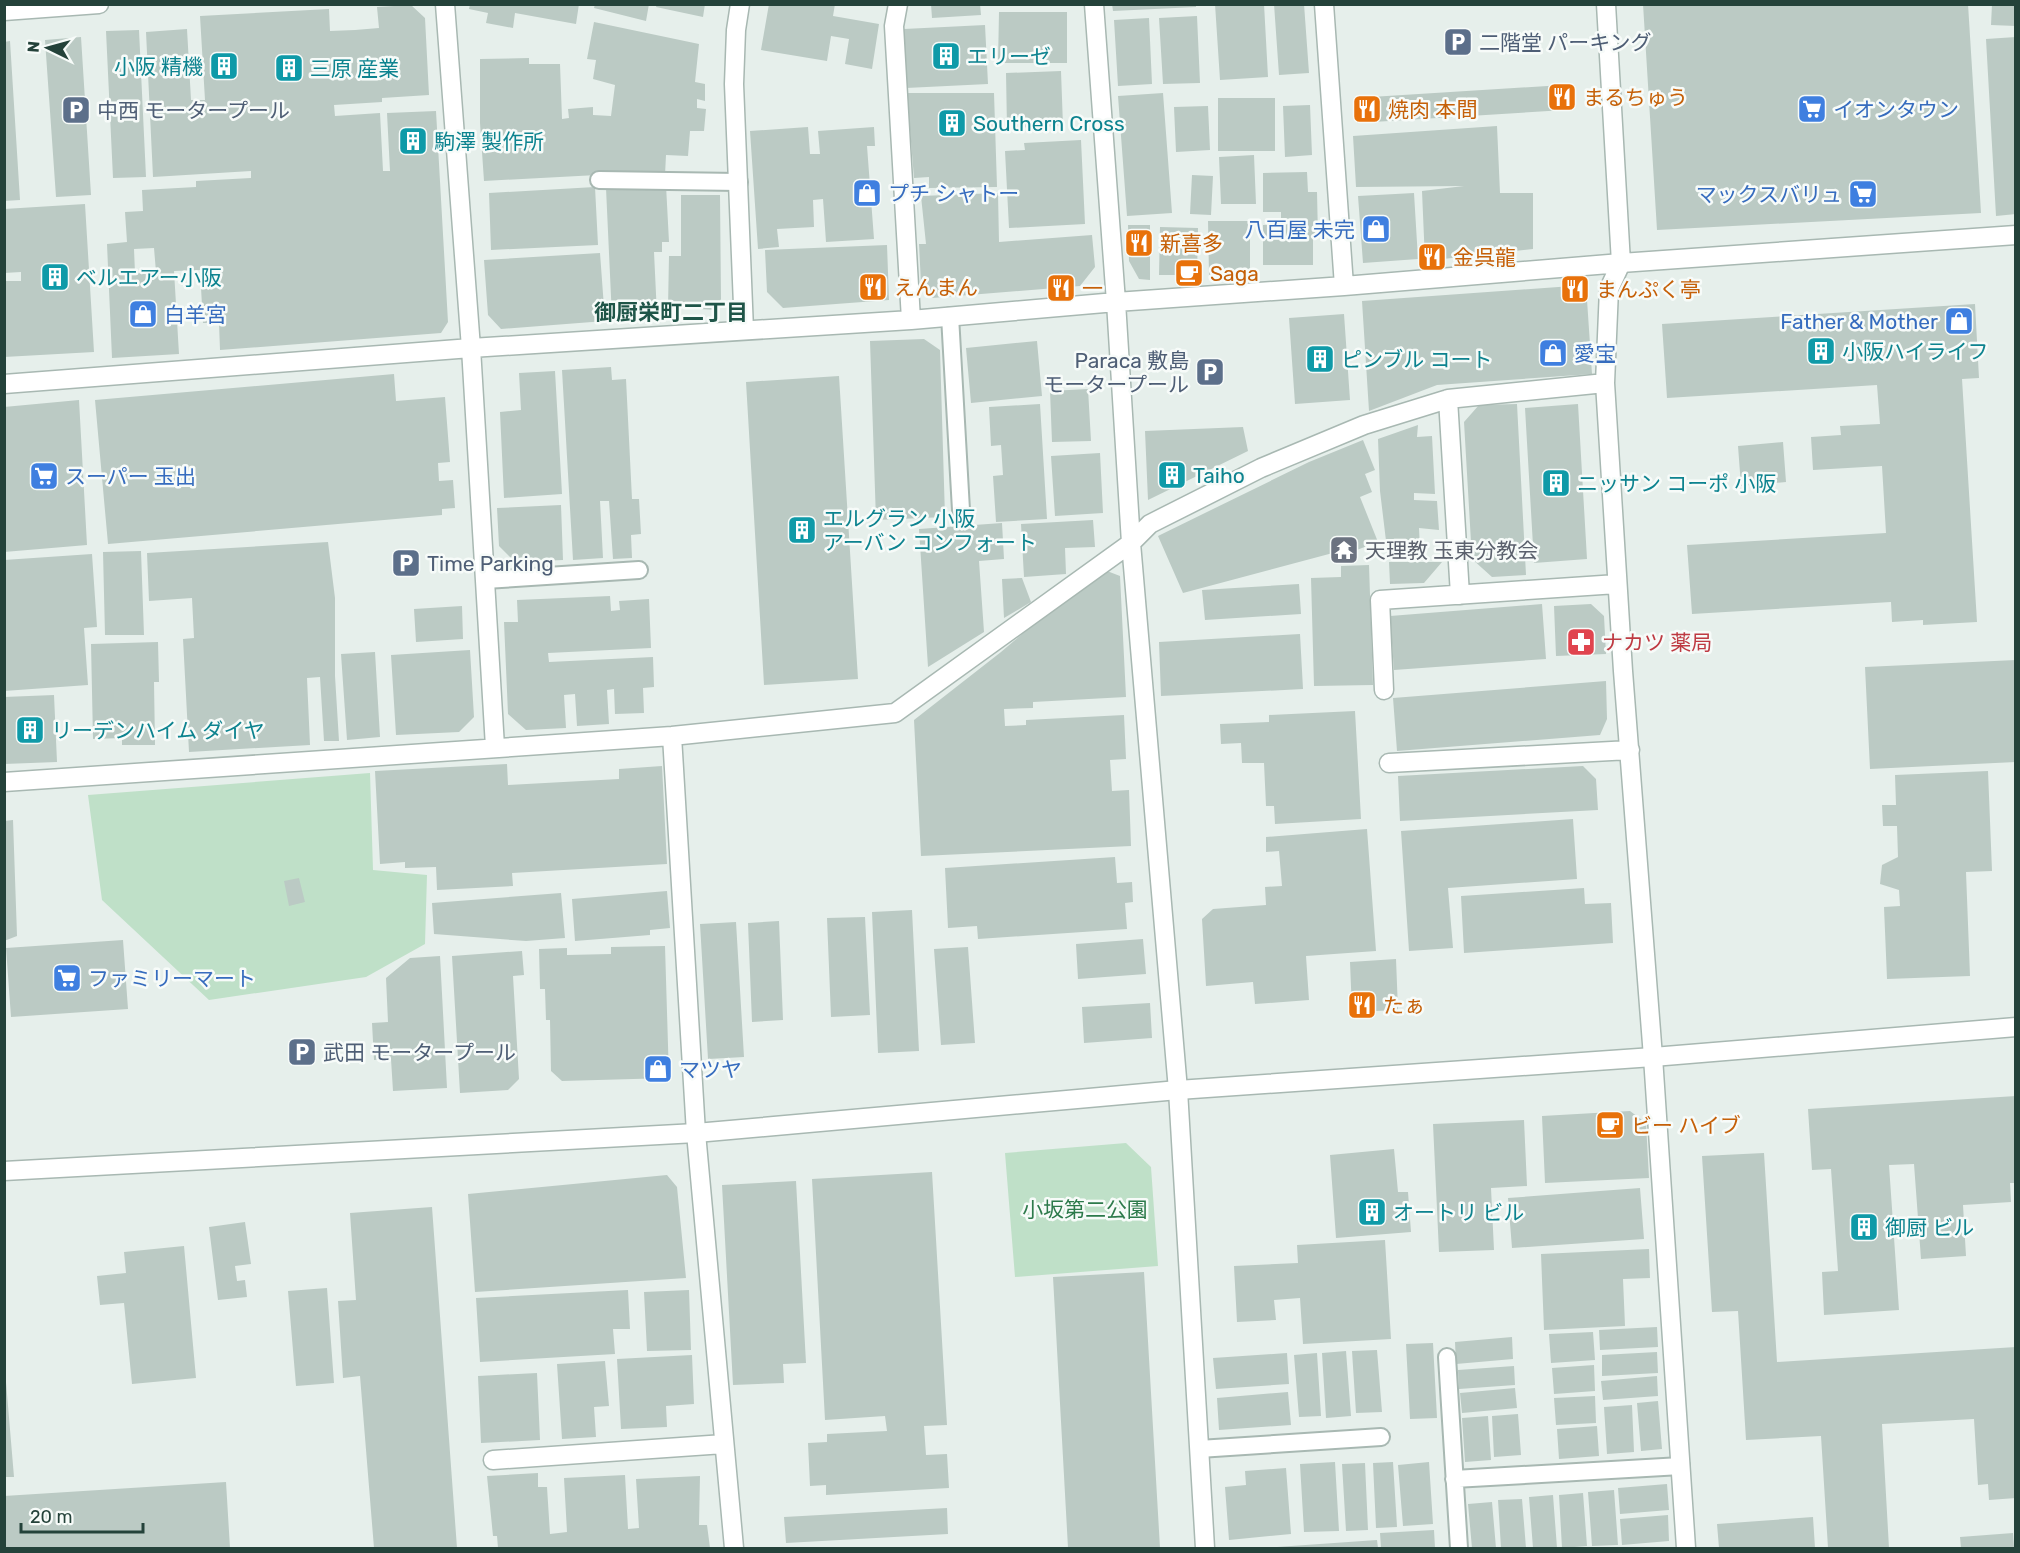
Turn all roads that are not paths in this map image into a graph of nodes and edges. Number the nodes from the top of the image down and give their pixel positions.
1 (99, 4) edge
2 (445, 4) edge
3 (740, 4) edge
4 (898, 4) edge
5 (1094, 4) edge
6 (1324, 4) edge
7 (1606, 4) edge
8 (4, 11) edge
9 (599, 180) dead end
10 (739, 182) junction
11 (2016, 235) edge
12 (1621, 263) junction
13 (1344, 286) junction
14 (1116, 302) junction
15 (950, 316) junction
16 (911, 320) junction
17 (744, 330) junction
18 (471, 348) junction
19 (1605, 383) junction
20 (4, 384) edge
21 (1448, 399) junction
22 (961, 510) dead end
23 (1131, 543) junction
24 (639, 570) dead end
25 (485, 580) junction
26 (1617, 584) junction
27 (1460, 595) junction
28 (1384, 690) dead end
29 (672, 736) junction
30 (495, 747) junction
31 (1630, 750) junction
32 (1389, 764) dead end
33 (4, 782) edge
34 (2016, 1027) edge
35 (1653, 1057) junction
36 (1178, 1090) junction
37 (696, 1133) junction
38 (4, 1171) edge
39 (1447, 1357) dead end
40 (1381, 1437) dead end
41 (724, 1444) junction
42 (1199, 1449) junction
43 (493, 1460) dead end
44 (1681, 1466) junction
45 (1454, 1479) junction
46 (734, 1548) edge
47 (1205, 1548) edge
48 (1459, 1548) edge
49 (1686, 1548) edge

1 - 8 street
2 - 18 street
3 - 10 street
4 - 16 street
5 - 14 street
6 - 13 street
7 - 12 street
9 - 10 lane
10 - 17 street
11 - 12 street
12 - 13 street
12 - 19 street
13 - 14 street
14 - 15 street
14 - 23 street
15 - 16 street
15 - 22 lane
16 - 17 street
17 - 18 street
18 - 20 street
18 - 25 street
19 - 21 street
19 - 26 street
21 - 23 street
21 - 27 street
23 - 29 street
23 - 36 street
24 - 25 lane
25 - 30 street
26 - 27 street
26 - 31 street
27 - 28 street
29 - 30 street
29 - 37 street
30 - 33 street
31 - 32 street
31 - 35 street
34 - 35 street
35 - 36 street
35 - 44 street
36 - 37 street
36 - 42 street
37 - 38 street
37 - 41 street
39 - 45 lane
40 - 42 lane
41 - 43 street
41 - 46 street
42 - 47 street
44 - 45 lane
44 - 49 street
45 - 48 lane

